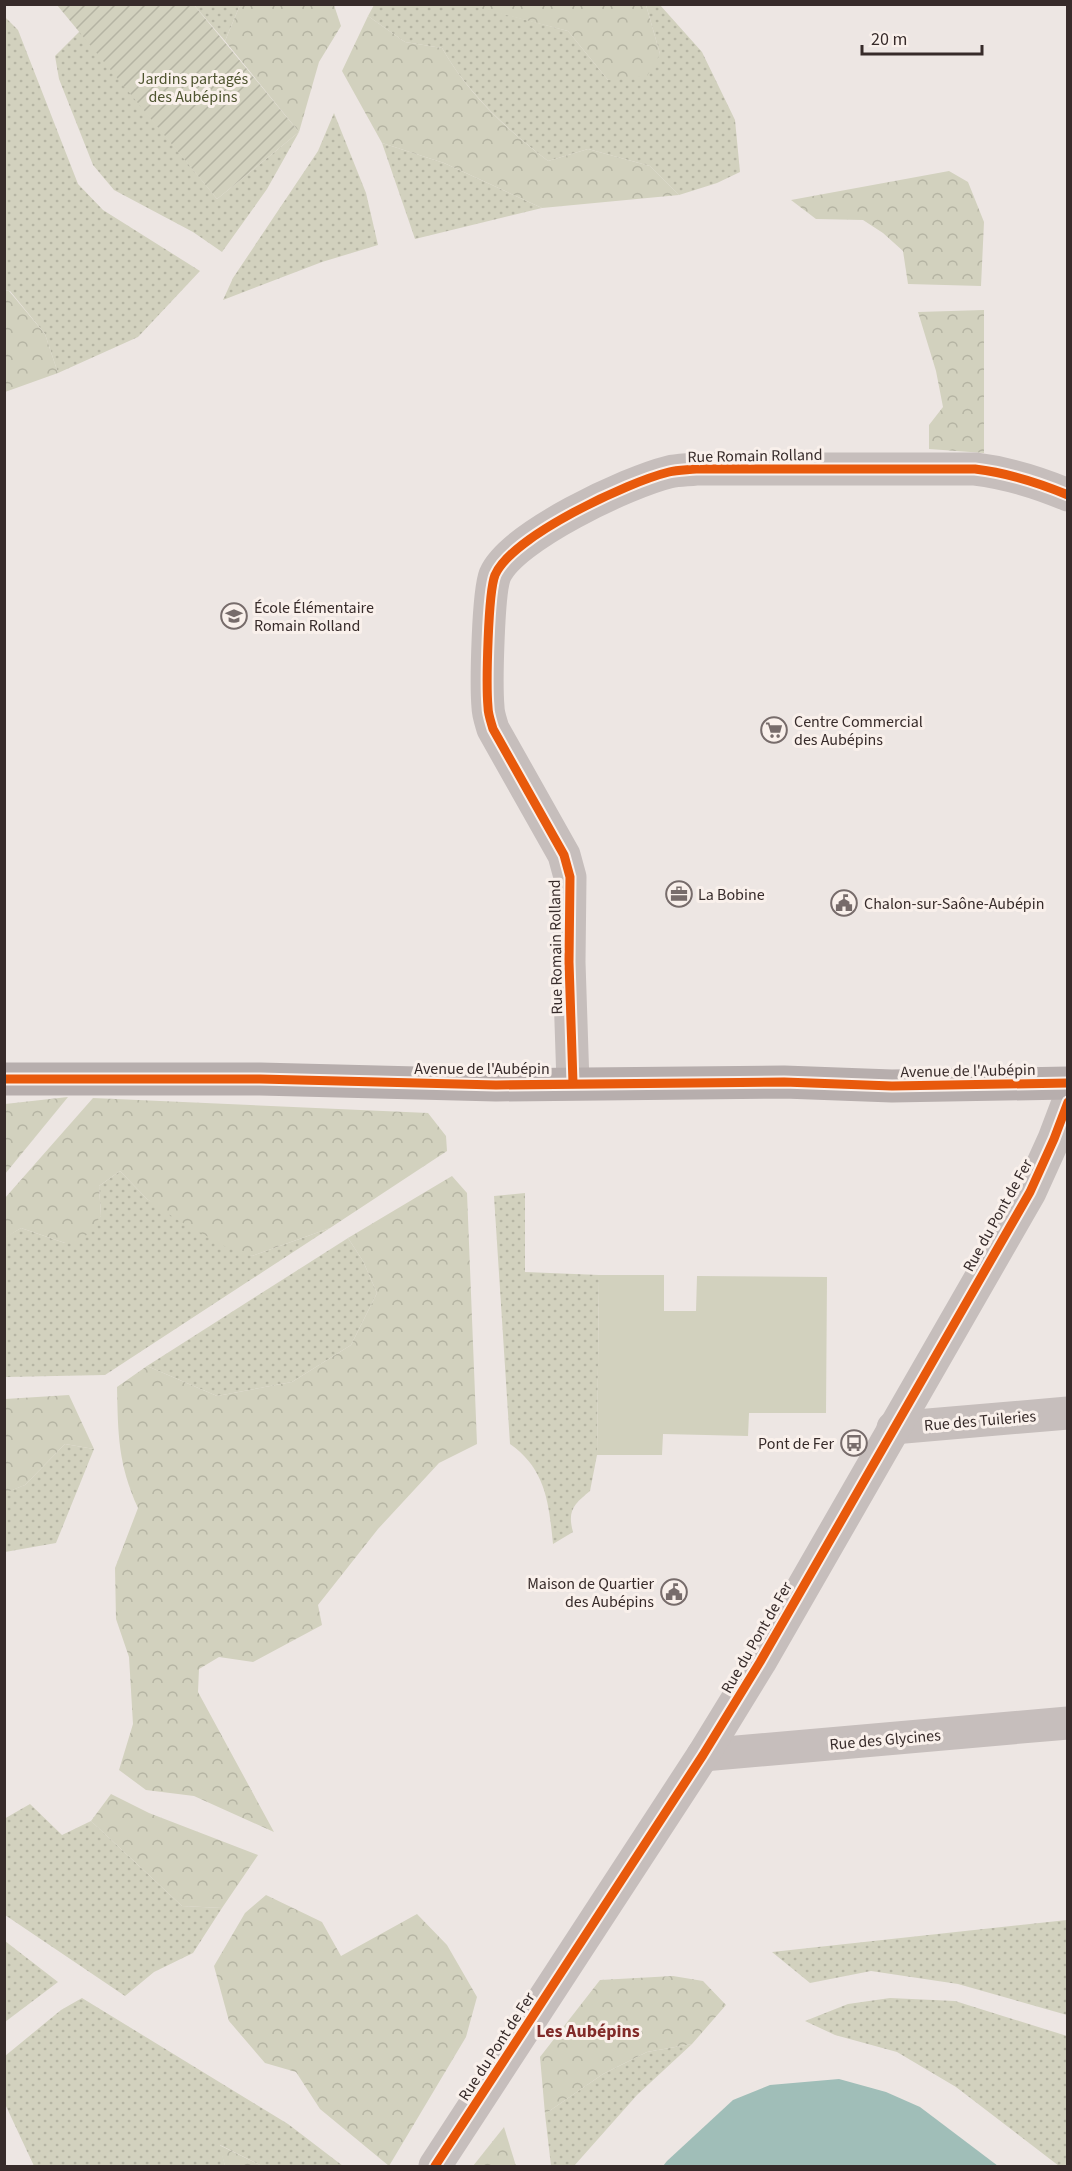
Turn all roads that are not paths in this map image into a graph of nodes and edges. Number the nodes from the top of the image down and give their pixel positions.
1 (1068, 495) edge
2 (4, 1079) edge
3 (573, 1083) junction
4 (1068, 1083) edge
5 (1068, 1102) edge
6 (1068, 1413) edge
7 (893, 1428) junction
8 (1068, 1723) edge
9 (703, 1755) junction
10 (435, 2166) edge

1 - 3 street, Rue Romain Rolland
2 - 3 street, Avenue de l'Aubépin
3 - 4 street, Avenue de l'Aubépin
5 - 7 street, Rue du Pont de Fer
6 - 7 street, Rue des Tuileries
7 - 9 street, Rue du Pont de Fer
8 - 9 street, Rue des Glycines
9 - 10 street, Rue du Pont de Fer

